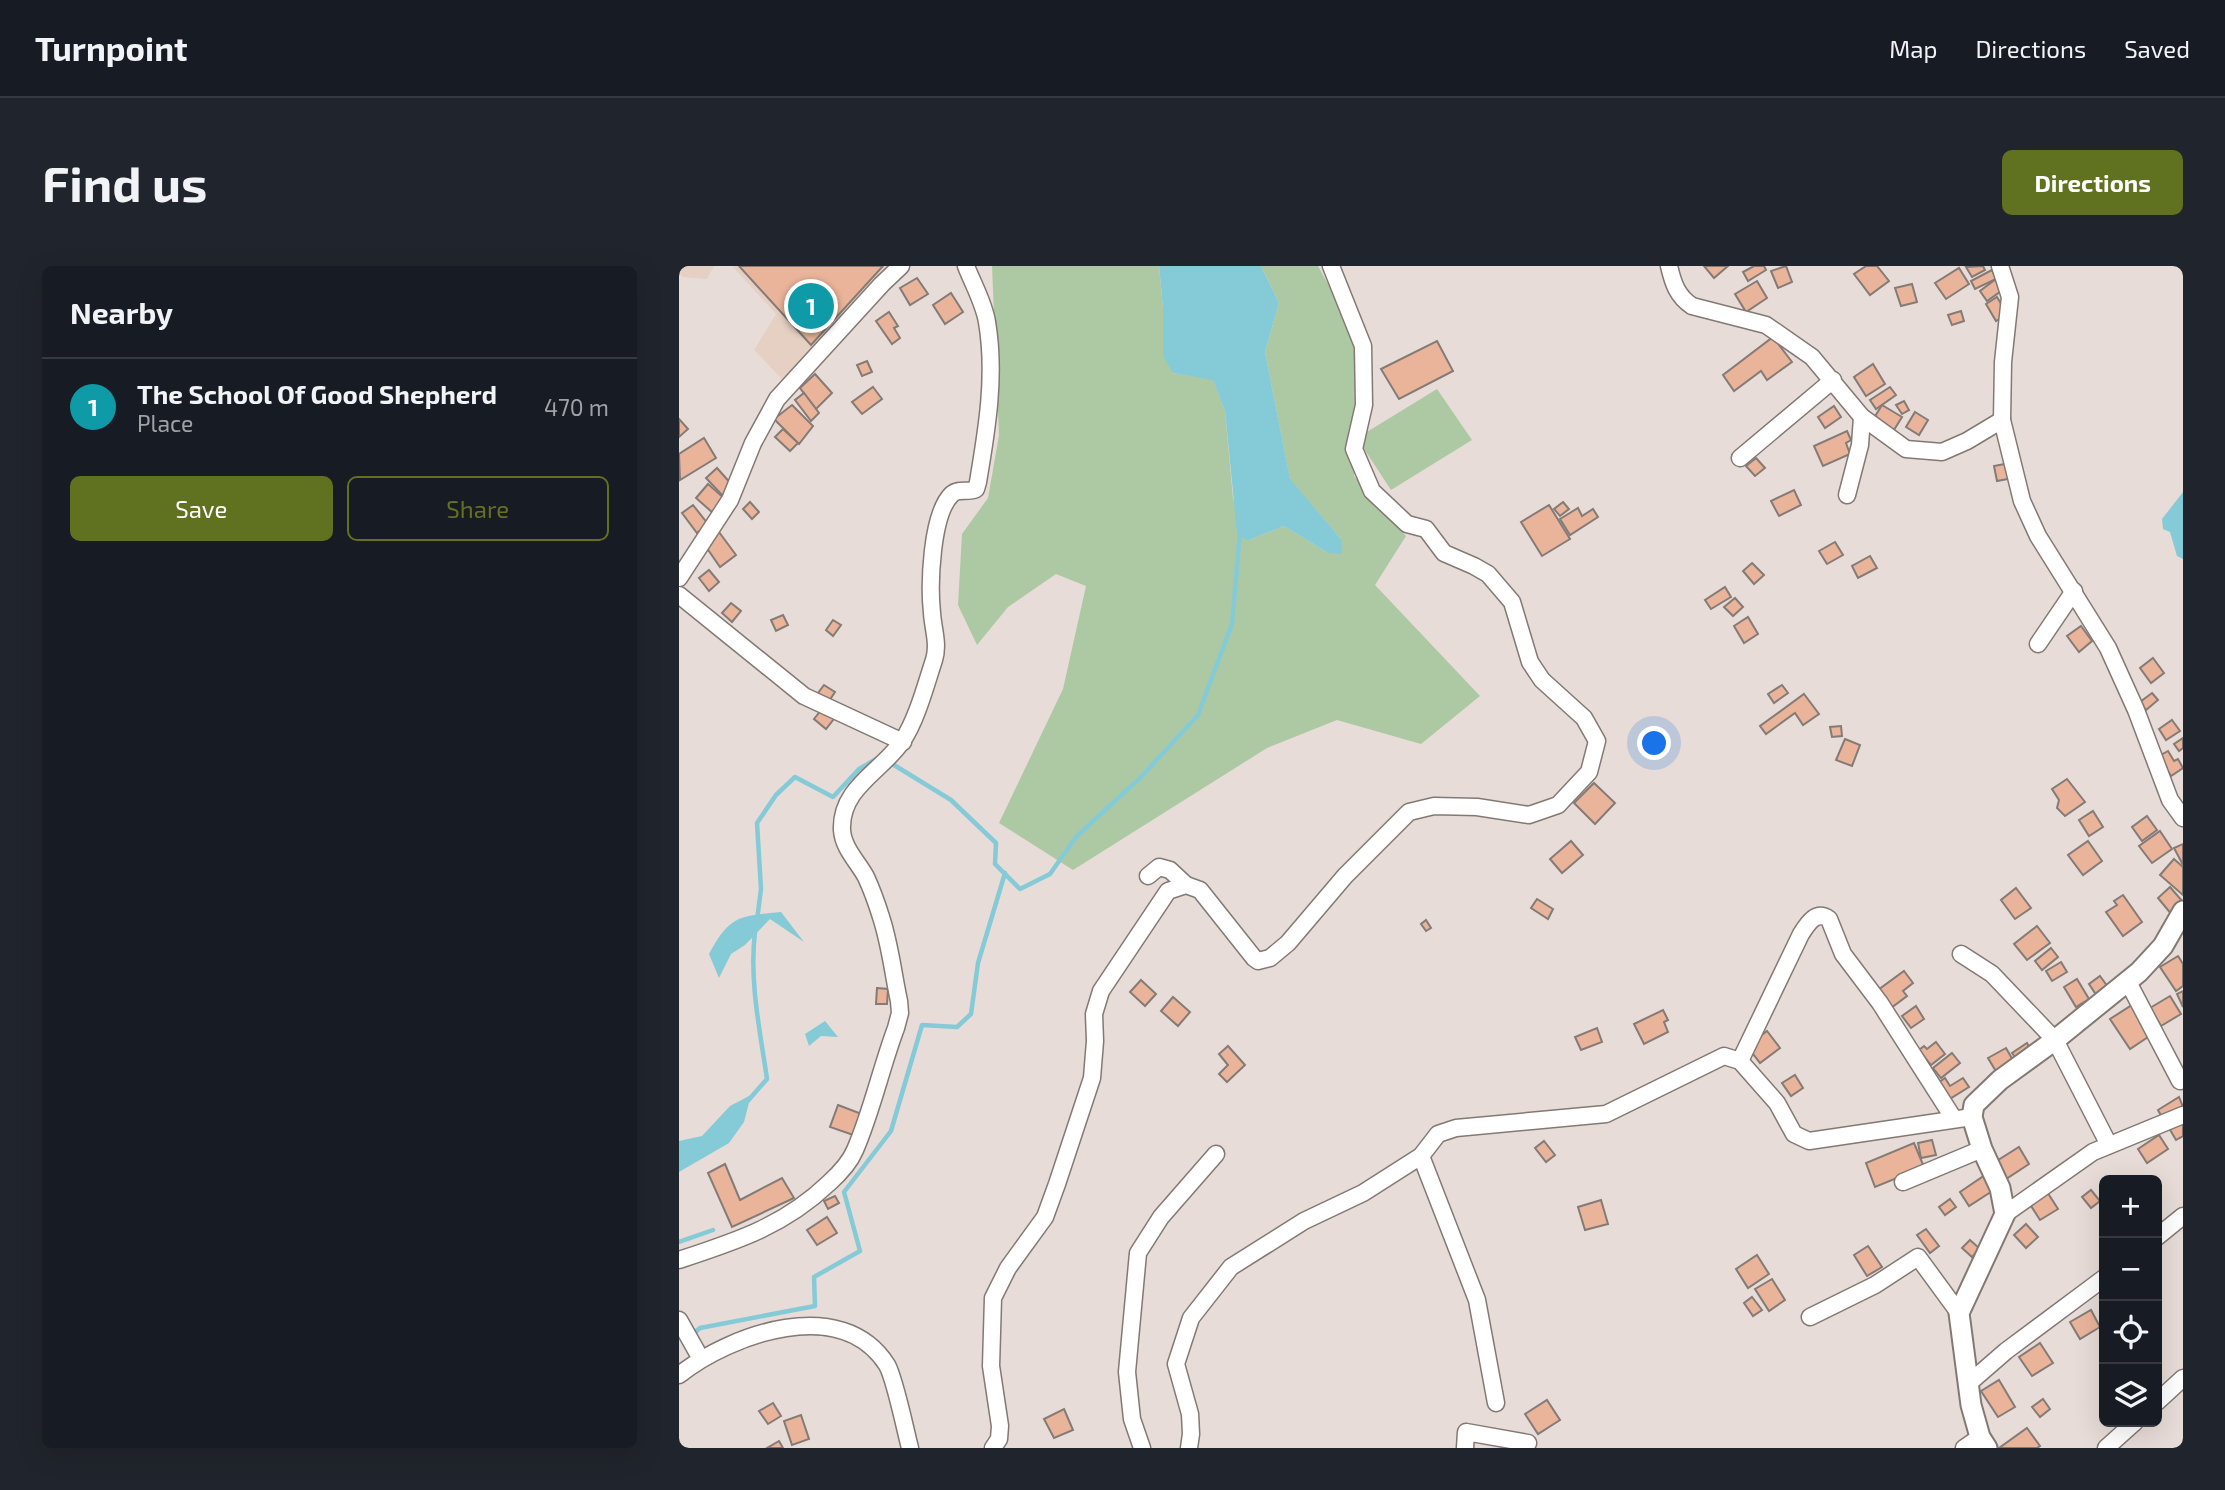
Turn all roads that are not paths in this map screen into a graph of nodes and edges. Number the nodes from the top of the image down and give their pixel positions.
1 (901, 266) edge
2 (967, 266) edge
3 (1331, 266) edge
4 (1669, 266) edge
5 (2000, 266) edge
6 (1833, 380) junction
7 (1862, 417) junction
8 (2001, 420) junction
9 (1740, 458) dead end
10 (1847, 495) dead end
11 (679, 578) edge
12 (2074, 591) junction
13 (679, 595) edge
14 (2038, 644) dead end
15 (903, 742) junction
16 (2183, 818) edge
17 (1148, 876) dead end
18 (1186, 885) junction
19 (2183, 911) edge
20 (1961, 954) dead end
21 (2128, 982) junction
22 (2055, 1040) junction
23 (1740, 1061) junction
24 (2180, 1082) dead end
25 (2183, 1115) edge
26 (1963, 1118) junction
27 (2109, 1145) junction
28 (1982, 1149) junction
29 (1216, 1154) dead end
30 (1421, 1156) junction
31 (1903, 1182) dead end
32 (2005, 1214) junction
33 (2183, 1216) edge
34 (2162, 1233) edge
35 (679, 1260) edge
36 (2099, 1282) edge
37 (1959, 1313) junction
38 (1809, 1317) dead end
39 (679, 1320) edge
40 (701, 1359) junction
41 (679, 1375) edge
42 (2183, 1378) edge
43 (1968, 1384) junction
44 (2162, 1397) edge
45 (1496, 1404) dead end
46 (2129, 1427) edge
47 (1528, 1443) dead end
48 (1977, 1444) edge
49 (910, 1448) edge
50 (993, 1448) edge
51 (1142, 1448) edge
52 (1189, 1448) edge
53 (1465, 1448) edge
54 (2106, 1448) edge

1 - 11 street
2 - 15 street
3 - 18 street
4 - 6 street
5 - 8 street
6 - 7 street
6 - 9 street
7 - 8 street
7 - 10 street
8 - 12 street
12 - 14 street
12 - 16 street
13 - 15 street
15 - 35 street
17 - 18 street
18 - 50 street
19 - 21 street
20 - 22 street
21 - 22 street
21 - 24 street
22 - 26 street
22 - 27 street
23 - 26 street
23 - 26 street
23 - 30 street
25 - 27 street
26 - 28 street
27 - 32 street
28 - 31 street
28 - 32 street
29 - 51 street
30 - 45 street
30 - 52 street
32 - 37 street
33 - 34 street
36 - 43 street
37 - 38 street
37 - 43 street
39 - 40 street
40 - 41 street
40 - 49 street
42 - 44 street
43 - 48 street
46 - 54 street
47 - 53 street

